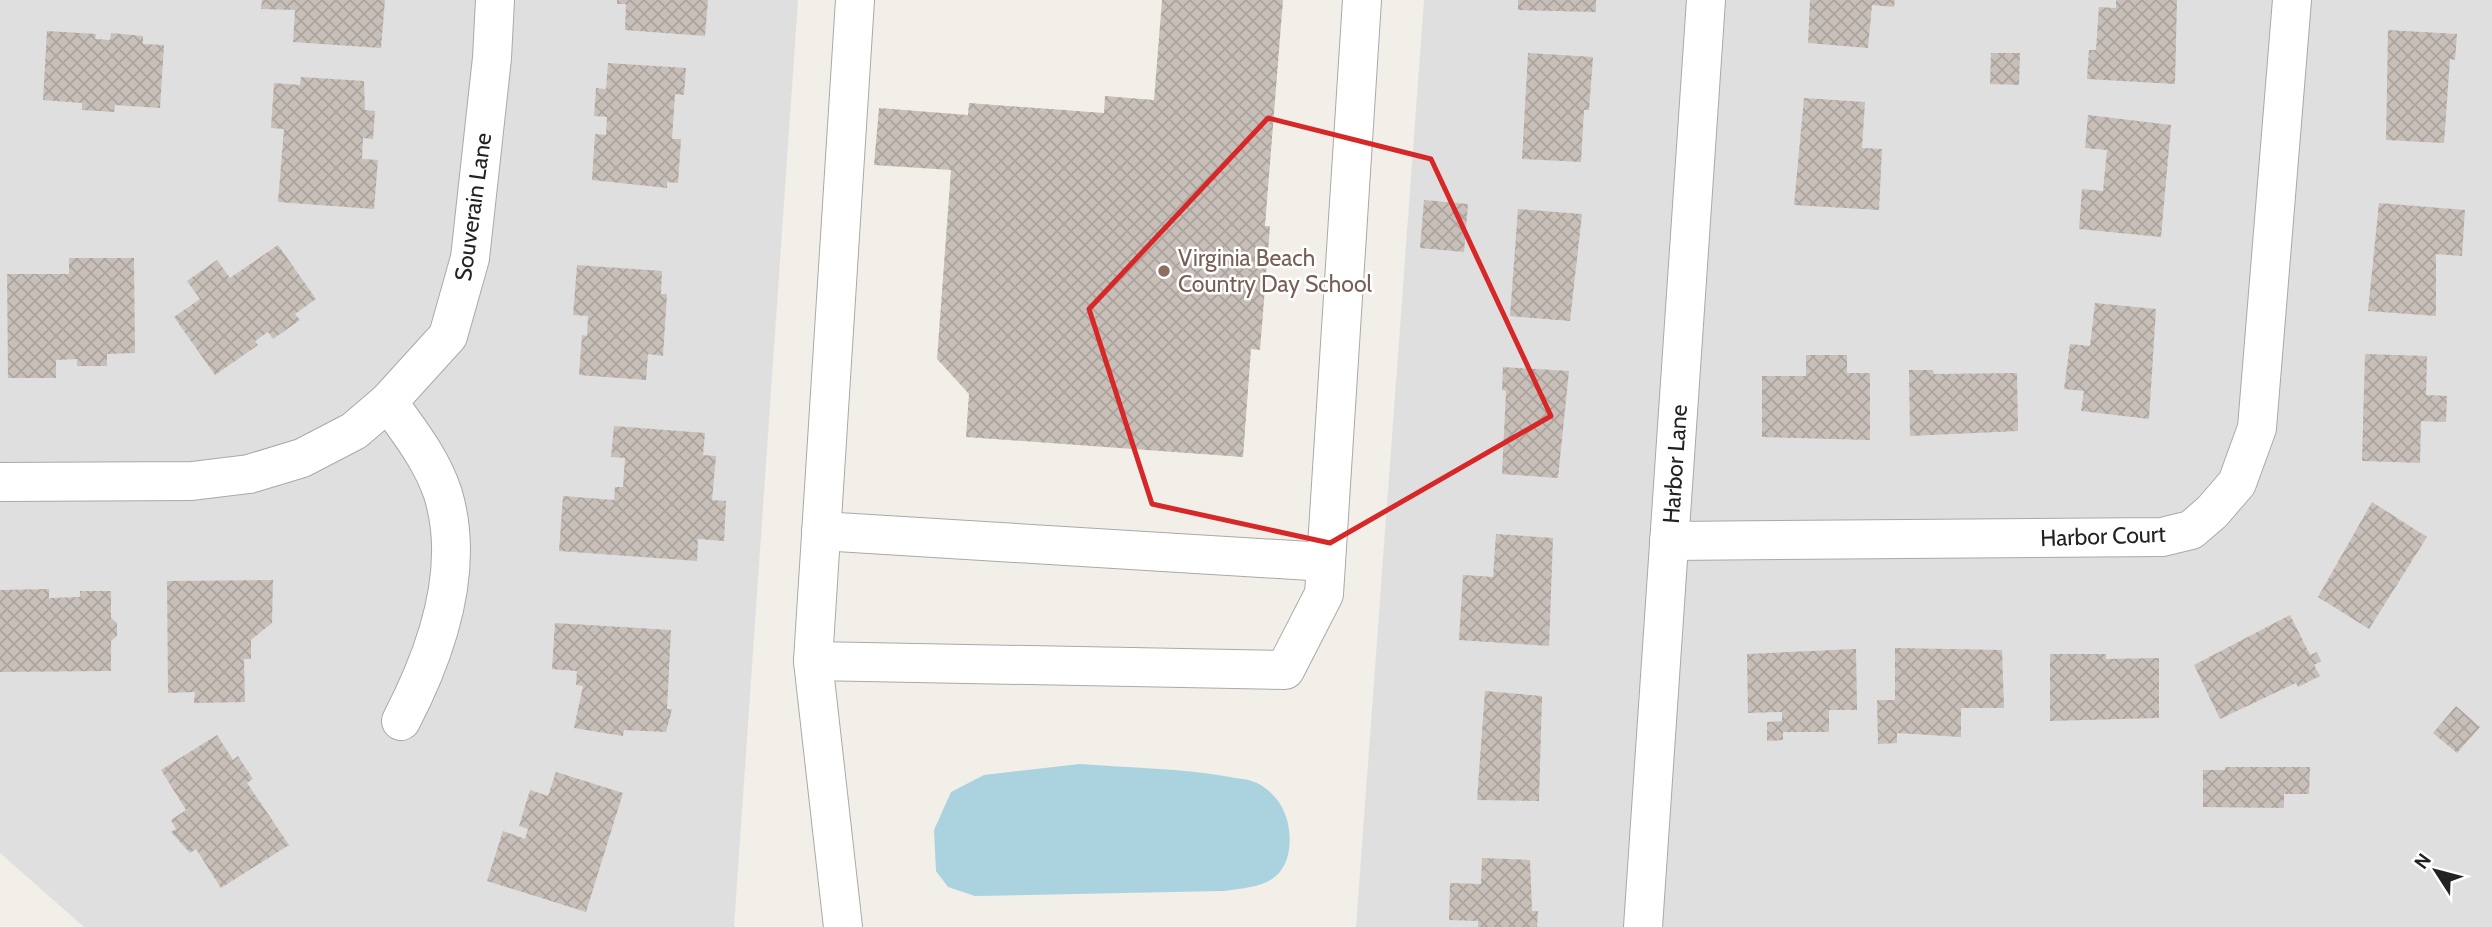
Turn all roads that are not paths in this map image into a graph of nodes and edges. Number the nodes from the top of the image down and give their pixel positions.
1 (495, 0) edge
2 (855, 0) edge
3 (1362, 0) edge
4 (1706, 0) edge
5 (2292, 0) edge
6 (388, 402) junction
7 (0, 482) edge
8 (821, 531) junction
9 (1670, 541) junction
10 (1326, 562) junction
11 (813, 662) junction
12 (401, 722) dead end
13 (843, 927) edge
14 (1643, 927) edge

1 - 6 street, Souverain Lane
2 - 8 street
3 - 10 street
4 - 9 street, Harbor Lane
5 - 9 street, Harbor Court
6 - 7 street, Souverain Lane
6 - 12 street
8 - 10 street
8 - 11 street
9 - 14 street, Harbor Lane
10 - 11 street
11 - 13 street

